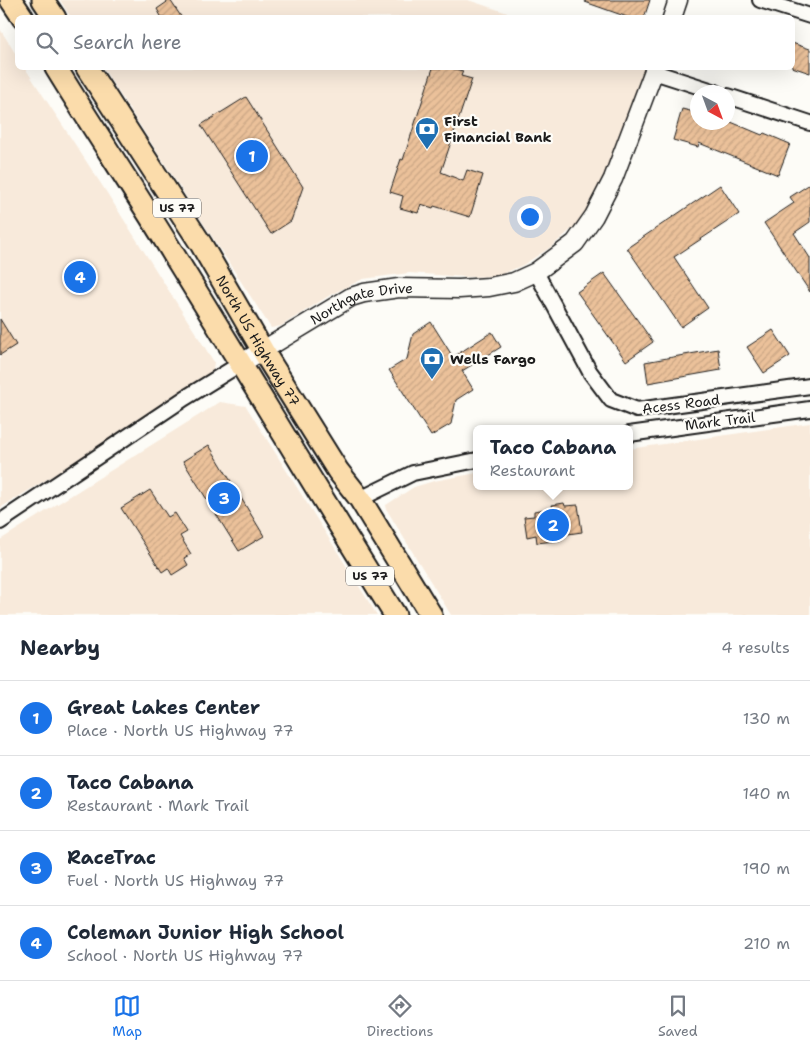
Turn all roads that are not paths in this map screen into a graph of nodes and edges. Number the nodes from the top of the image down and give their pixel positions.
1 (11, 0) edge
2 (43, 0) edge
3 (678, 0) edge
4 (760, 0) edge
5 (21, 15) edge
6 (53, 15) edge
7 (673, 15) edge
8 (810, 16) edge
9 (57, 70) edge
10 (88, 70) edge
11 (655, 70) edge
12 (697, 85) edge
13 (735, 98) edge
14 (810, 123) edge
15 (536, 272) junction
16 (263, 351) junction
17 (240, 364) junction
18 (810, 386) edge
19 (810, 409) edge
20 (633, 433) edge
21 (473, 461) edge
22 (360, 499) junction
23 (0, 522) edge
24 (428, 611) edge
25 (395, 615) edge
26 (405, 615) edge

1 - 5 main road
2 - 6 main road
3 - 7 street
4 - 8 street
9 - 17 main road, North US Highway 77 / US 77
10 - 16 main road, North US Highway 77 / US 77
11 - 12 street
11 - 15 street, Northgate Drive
13 - 14 street
15 - 16 street, Northgate Drive
15 - 18 street, Acess Road
16 - 17 street, Northgate Drive
16 - 22 main road, North US Highway 77 / US 77
17 - 23 street, Northgate Drive
17 - 25 main road, North US Highway 77 / US 77
19 - 20 street, Mark Trail
21 - 22 street
22 - 24 main road, North US Highway 77 / US 77
24 - 26 main road

